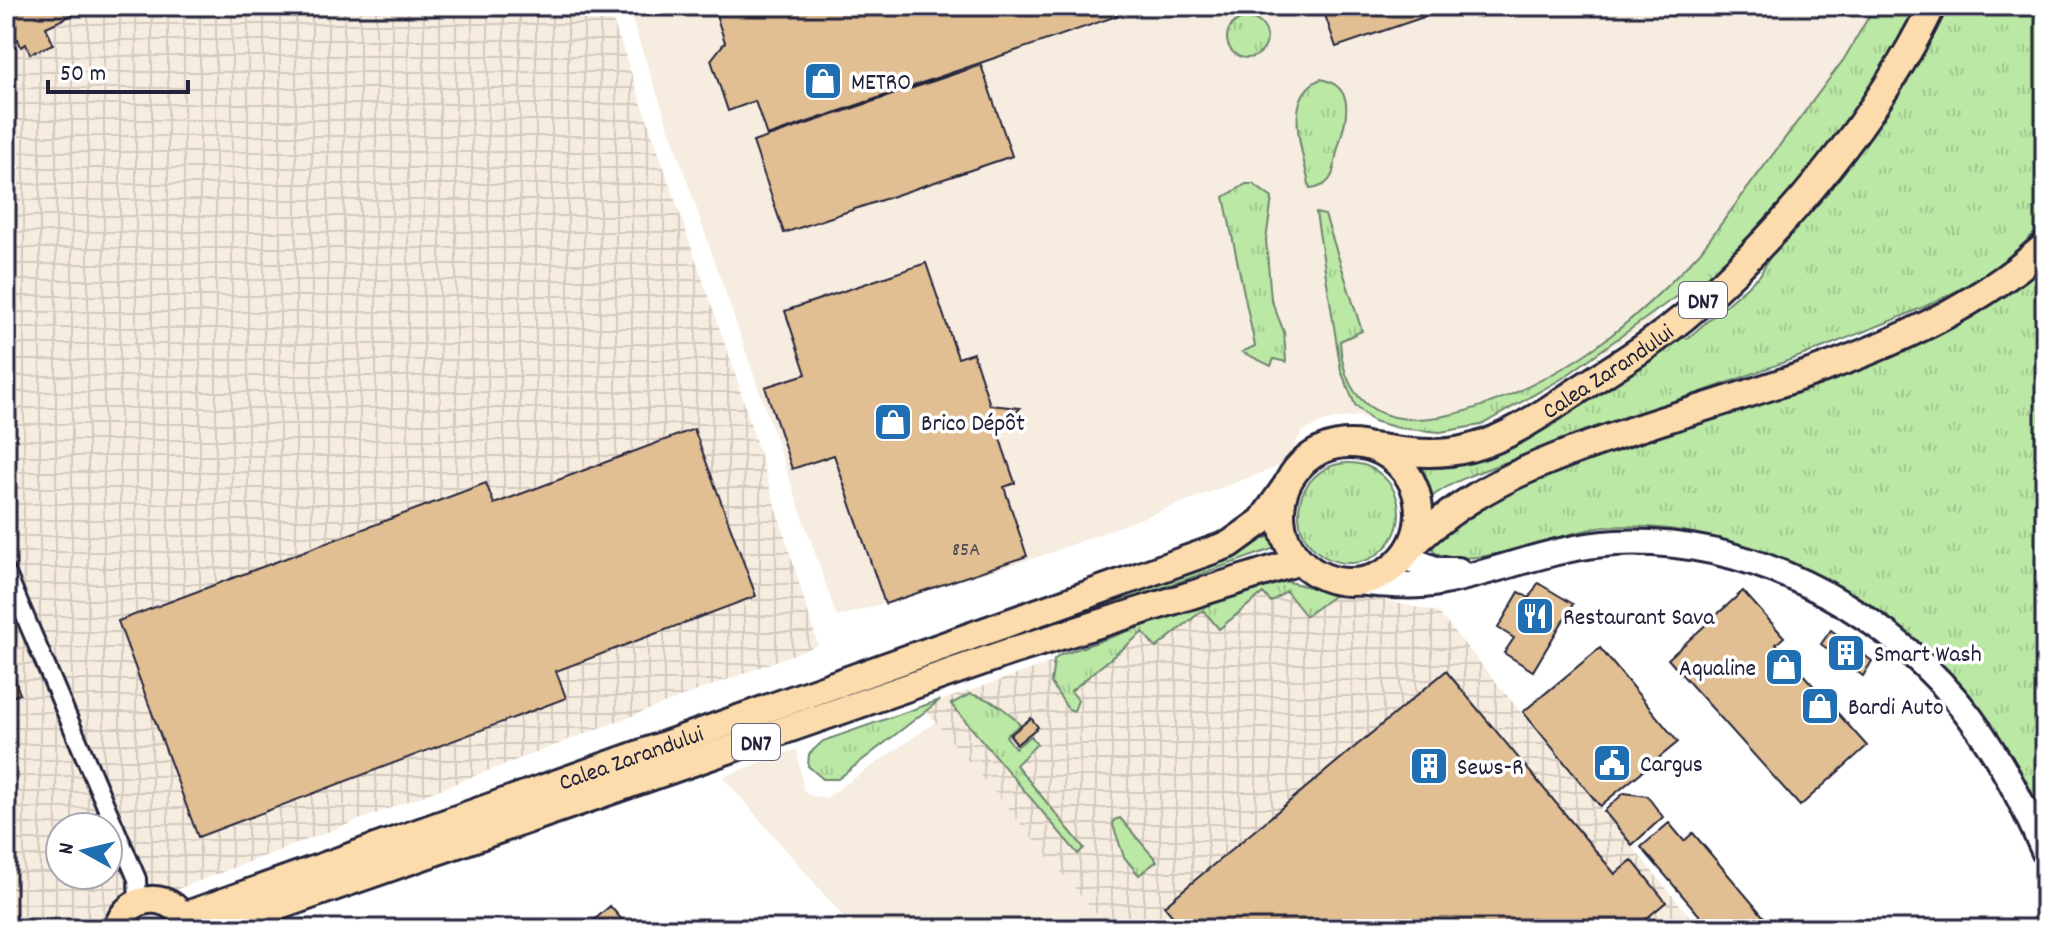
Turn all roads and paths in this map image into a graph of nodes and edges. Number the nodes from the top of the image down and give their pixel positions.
1 (1932, 6) edge
2 (2045, 246) edge
3 (1373, 447) junction
4 (1285, 488) junction
5 (1407, 552) junction
6 (1300, 561) junction
7 (1500, 566) junction
8 (6, 572) edge
9 (1354, 582) junction
10 (2045, 853) edge
11 (138, 902) junction
12 (186, 923) edge
13 (117, 929) edge
14 (213, 929) edge

1 - 3 main road, Calea Zarandului / DN7
2 - 5 main road, Calea Zarandului
3 - 4 main road, Calea Zarandului / DN7
3 - 5 main road
4 - 6 main road
4 - 12 main road, Calea Zarandului / DN7
5 - 7 main road
5 - 9 main road, Calea Zarandului
6 - 9 main road
6 - 14 main road, Calea Zarandului / DN7
7 - 9 main road
7 - 10 main road
8 - 11 street
11 - 12 main road, Calea Zarandului / DN7
11 - 13 main road

